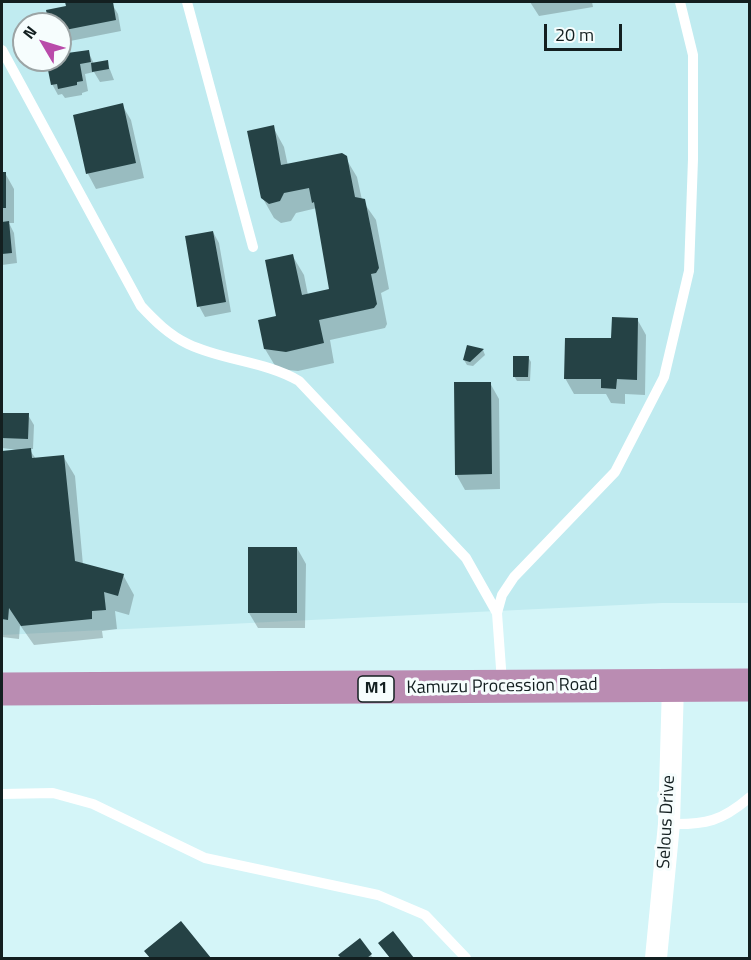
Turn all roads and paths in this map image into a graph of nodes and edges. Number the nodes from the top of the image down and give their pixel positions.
1 (187, 2) edge
2 (680, 2) edge
3 (2, 50) edge
4 (253, 247) dead end
5 (497, 613) junction
6 (674, 684) junction
7 (750, 685) edge
8 (502, 688) junction
9 (2, 689) edge
10 (2, 794) edge
11 (750, 797) edge
12 (669, 824) junction
13 (466, 958) edge
14 (656, 958) edge

1 - 4 lane
2 - 5 lane
3 - 5 lane
5 - 8 lane
6 - 7 highway, Kamuzu Procession Road / M1
6 - 8 highway, Kamuzu Procession Road / M1
6 - 12 street, Selous Drive
8 - 9 highway, Kamuzu Procession Road / M1
10 - 13 lane
11 - 12 lane
12 - 14 street, Selous Drive

